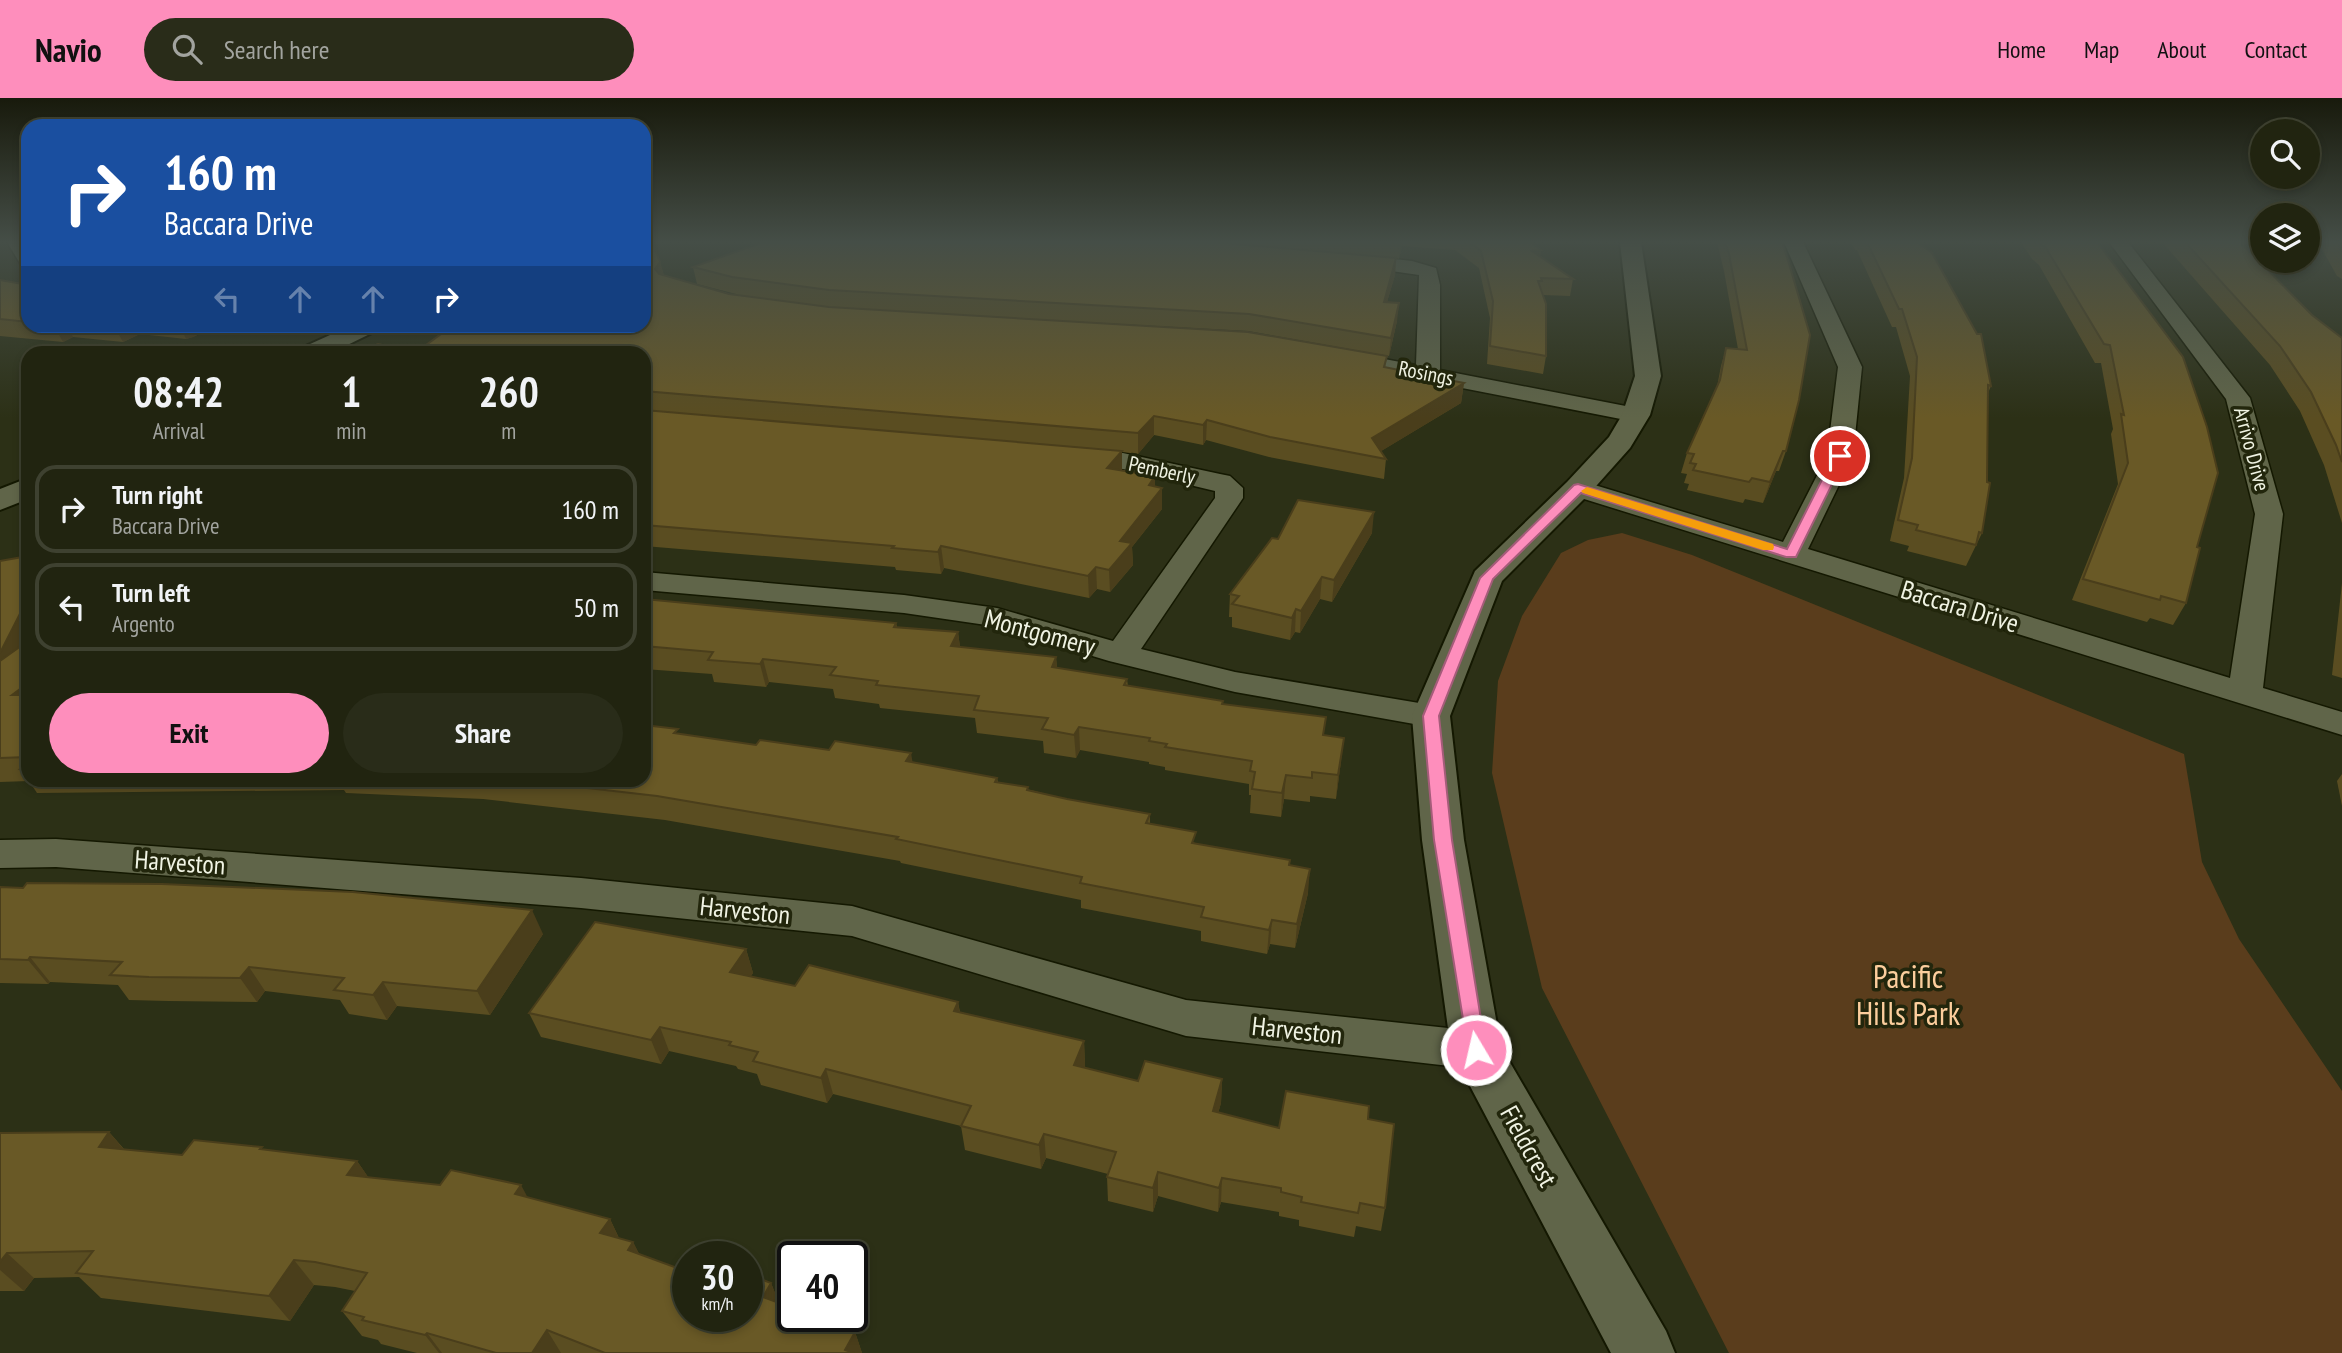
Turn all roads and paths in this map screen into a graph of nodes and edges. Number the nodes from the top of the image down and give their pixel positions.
1 (1430, 301) edge
2 (1638, 301) edge
3 (1820, 301) edge
4 (2163, 301) edge
5 (353, 333) edge
6 (325, 346) edge
7 (1312, 353) edge
8 (1428, 373) junction
9 (1636, 415) junction
10 (1045, 454) edge
11 (1578, 488) junction
12 (21, 490) edge
13 (0, 501) edge
14 (1791, 554) junction
15 (651, 582) edge
16 (1121, 654) junction
17 (2245, 695) junction
18 (1431, 716) junction
19 (2342, 724) edge
20 (0, 854) edge
21 (1476, 1050) junction
22 (1644, 1353) edge

1 - 8 street
2 - 9 street, Fieldcrest
3 - 14 street
4 - 17 street, Arrivo Drive
5 - 6 street
7 - 8 street, Rosings
8 - 9 street, Rosings
9 - 11 street, Fieldcrest
10 - 16 street, Pemberly
11 - 14 street, Baccara Drive
11 - 18 street, Fieldcrest
12 - 13 street
14 - 17 street, Baccara Drive
15 - 16 street, Montgomery
16 - 18 street, Montgomery
17 - 19 street, Baccara Drive
18 - 21 street, Fieldcrest
20 - 21 street, Harveston
21 - 22 street, Fieldcrest

